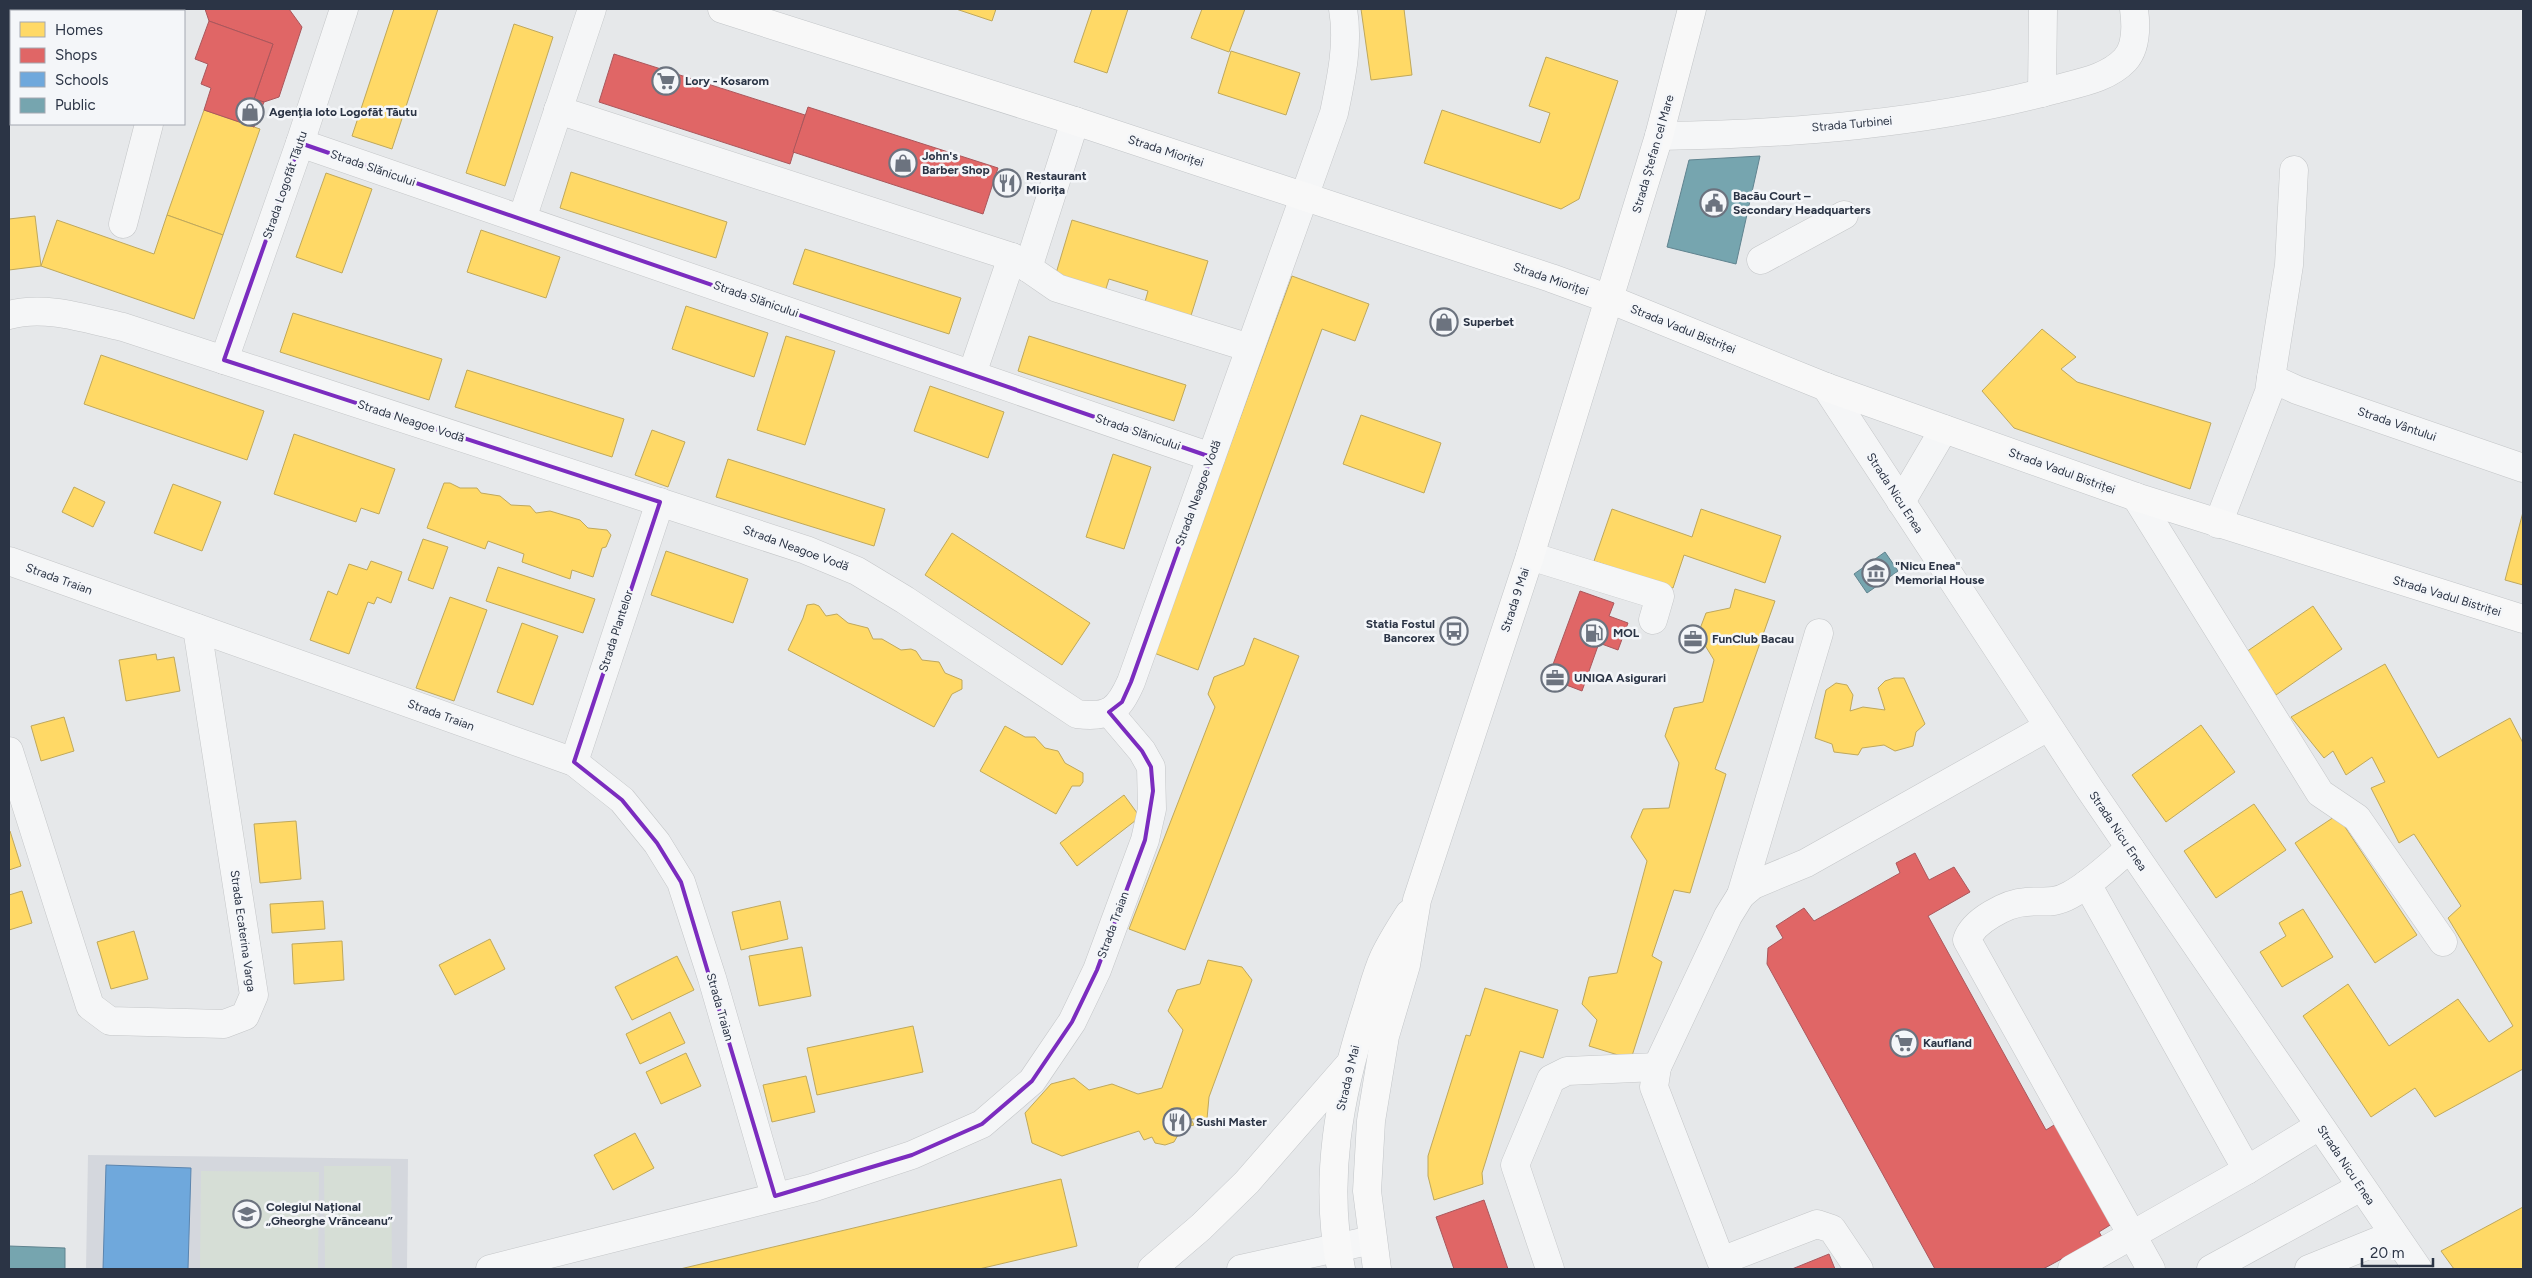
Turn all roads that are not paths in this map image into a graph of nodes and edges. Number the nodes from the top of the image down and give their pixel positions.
1 (344, 9) edge
2 (592, 9) edge
3 (722, 9) edge
4 (1343, 9) edge
5 (1692, 9) edge
6 (2043, 9) edge
7 (2134, 9) edge
8 (2042, 93) junction
9 (558, 110) junction
10 (1076, 122) junction
11 (149, 125) edge
12 (1659, 136) junction
13 (300, 143) junction
14 (2294, 170) dead end
15 (1303, 196) junction
16 (1844, 215) dead end
17 (522, 219) junction
18 (123, 224) dead end
19 (1761, 260) dead end
20 (1020, 263) junction
21 (1609, 299) junction
22 (9, 315) edge
23 (1250, 348) junction
24 (224, 360) junction
25 (972, 374) junction
26 (2271, 378) junction
27 (1826, 387) junction
28 (1944, 429) junction
29 (1211, 457) junction
30 (2523, 468) edge
31 (2136, 497) junction
32 (660, 502) junction
33 (1901, 502) junction
34 (2218, 524) junction
35 (1530, 556) junction
36 (9, 560) edge
37 (2523, 619) edge
38 (1653, 620) dead end
39 (197, 628) junction
40 (1819, 633) dead end
41 (1109, 712) junction
42 (2048, 727) junction
43 (9, 751) edge
44 (574, 762) junction
45 (2130, 848) junction
46 (2087, 884) junction
47 (1741, 895) junction
48 (1417, 900) junction
49 (2443, 942) dead end
50 (1349, 1065) junction
51 (1657, 1067) junction
52 (2319, 1126) junction
53 (2247, 1170) junction
54 (2360, 1187) junction
55 (775, 1196) junction
56 (2393, 1235) junction
57 (2132, 1236) junction
58 (1372, 1240) junction
59 (1339, 1258) edge
60 (490, 1269) edge
61 (1152, 1269) edge
62 (1241, 1269) edge
63 (1377, 1269) edge
64 (1550, 1269) edge
65 (1859, 1269) edge
66 (2072, 1269) edge
67 (2151, 1269) edge
68 (2211, 1269) edge
69 (2309, 1269) edge
70 (2418, 1269) edge

1 - 13 street, Strada Logofăt Tăutu
2 - 9 street
3 - 10 main road, Strada Mioriței
4 - 15 street, Strada Neagoe Vodă
5 - 12 main road, Strada Ștefan cel Mare
6 - 8 street
7 - 8 street, Strada Turbinei
8 - 12 street, Strada Turbinei
9 - 17 street
9 - 20 street
10 - 15 main road, Strada Mioriței
10 - 20 street
11 - 18 street
12 - 21 main road, Strada Ștefan cel Mare
13 - 17 street, Strada Slănicului
13 - 24 street, Strada Logofăt Tăutu
14 - 26 street
15 - 21 main road, Strada Mioriței
15 - 23 street, Strada Neagoe Vodă
16 - 19 street
17 - 25 street, Strada Slănicului
20 - 23 street
20 - 25 street
21 - 27 main road, Strada Vadul Bistriței
21 - 35 main road, Strada 9 Mai
22 - 24 street, Strada Neagoe Vodă
23 - 29 street, Strada Neagoe Vodă
24 - 32 street, Strada Neagoe Vodă
25 - 29 street, Strada Slănicului
26 - 30 street, Strada Vântului
26 - 34 street
27 - 28 main road, Strada Vadul Bistriței
27 - 33 street, Strada Nicu Enea
28 - 31 main road, Strada Vadul Bistriței
28 - 33 street
29 - 41 street, Strada Neagoe Vodă
31 - 34 main road, Strada Vadul Bistriței
31 - 49 street
32 - 41 street, Strada Neagoe Vodă
32 - 44 street, Strada Plantelor
33 - 42 street, Strada Nicu Enea
34 - 37 main road, Strada Vadul Bistriței
35 - 38 street
35 - 48 main road, Strada 9 Mai
36 - 39 street, Strada Traian
39 - 43 street, Strada Ecaterina Varga
39 - 44 street, Strada Traian
40 - 47 street
41 - 55 street, Strada Traian
42 - 45 street, Strada Nicu Enea
42 - 47 street
44 - 55 street, Strada Traian
45 - 46 street
45 - 52 street, Strada Nicu Enea
46 - 53 street
46 - 57 street
47 - 51 street
48 - 50 main road, Strada 9 Mai
48 - 58 main road, Strada 9 Mai
50 - 59 main road, Strada 9 Mai
50 - 61 main road
51 - 64 street
51 - 65 street
52 - 53 street
52 - 54 street, Strada Nicu Enea
53 - 57 street
54 - 56 street, Strada Nicu Enea
54 - 68 street
55 - 60 street
56 - 69 street
56 - 70 street, Strada Nicu Enea
57 - 66 street
57 - 67 street
58 - 59 street
58 - 63 main road, Strada 9 Mai
59 - 62 street

